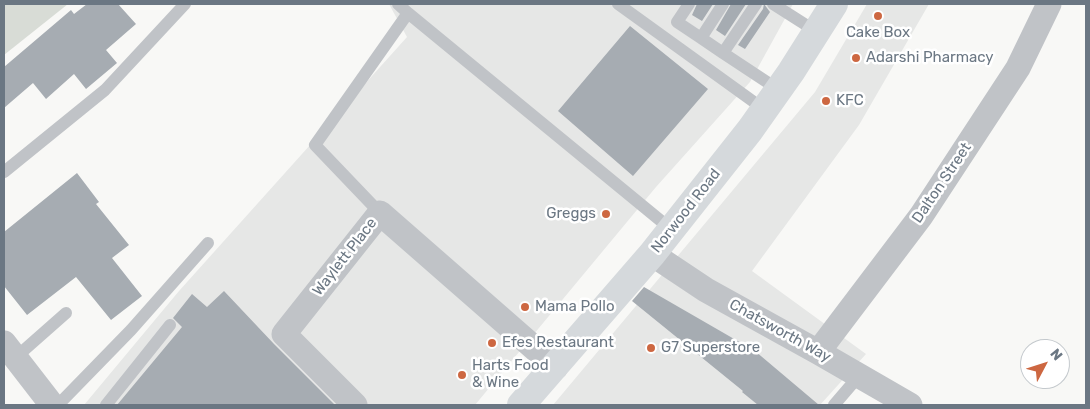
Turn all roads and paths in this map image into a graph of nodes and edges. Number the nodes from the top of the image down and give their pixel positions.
1 (398, 4) edge
2 (618, 4) edge
3 (689, 4) edge
4 (723, 4) edge
5 (756, 4) edge
6 (773, 4) edge
7 (834, 4) edge
8 (1049, 4) edge
9 (178, 6) edge
10 (408, 13) junction
11 (817, 32) junction
12 (701, 38) junction
13 (723, 54) junction
14 (772, 100) junction
15 (4, 172) edge
16 (380, 213) junction
17 (672, 230) junction
18 (208, 242) dead end
19 (652, 254) junction
20 (66, 313) dead end
21 (170, 325) dead end
22 (10, 351) edge
23 (818, 352) junction
24 (556, 367) junction
25 (858, 377) junction
26 (52, 405) edge
27 (58, 405) edge
28 (106, 405) edge
29 (356, 405) edge
30 (521, 405) edge
31 (834, 405) edge
32 (910, 405) edge

1 - 10 lane
2 - 14 lane
3 - 12 lane
4 - 12 lane
5 - 13 lane
6 - 11 lane
7 - 11 main road, Norwood Road
8 - 23 street, Dalton Street
9 - 15 lane
10 - 16 lane
10 - 17 lane
11 - 14 main road, Norwood Road
12 - 13 lane
13 - 14 lane
14 - 17 main road, Norwood Road
16 - 24 street, Waylett Place
16 - 29 street, Waylett Place
17 - 19 main road, Norwood Road
18 - 27 lane
19 - 23 street, Chatsworth Way
19 - 24 main road, Norwood Road
20 - 22 lane
21 - 28 lane
22 - 26 street
23 - 25 street, Chatsworth Way
24 - 30 main road, Norwood Road
25 - 31 lane
25 - 32 street, Chatsworth Way

